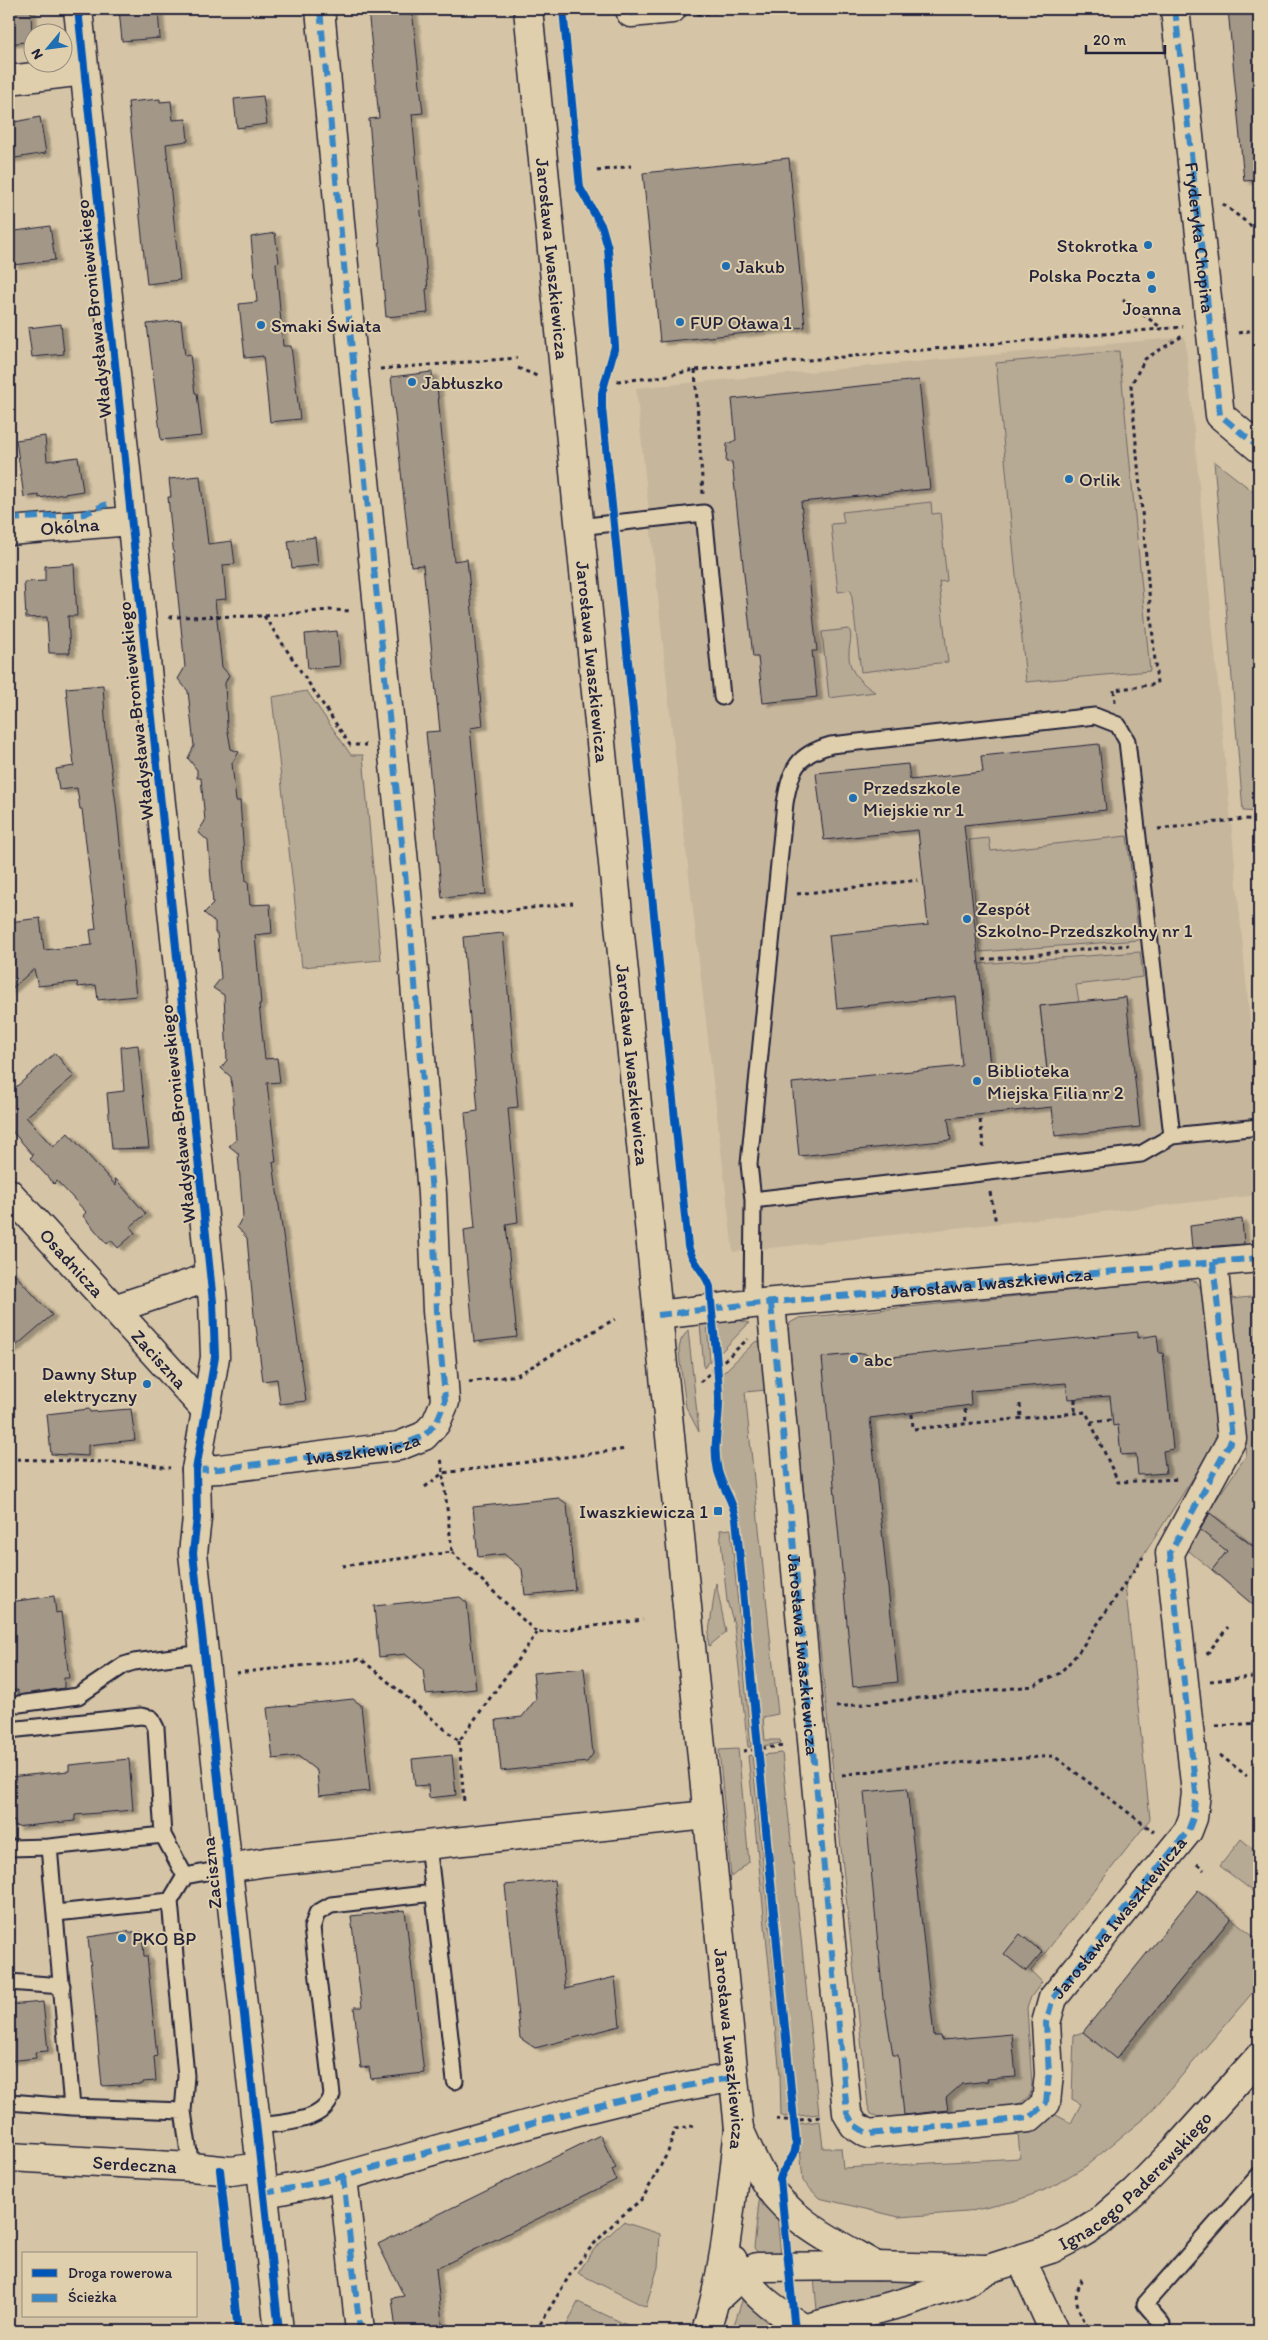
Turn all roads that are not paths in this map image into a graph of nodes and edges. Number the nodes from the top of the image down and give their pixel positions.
1 (78, 9) edge
2 (320, 9) edge
3 (528, 9) edge
4 (1175, 9) edge
5 (630, 11) edge
6 (680, 12) edge
7 (84, 71) junction
8 (9, 80) edge
9 (1259, 448) edge
10 (131, 521) junction
11 (578, 527) junction
12 (9, 531) edge
13 (722, 696) dead end
14 (1259, 1127) edge
15 (1172, 1136) junction
16 (9, 1193) edge
17 (753, 1200) junction
18 (1259, 1258) edge
19 (1213, 1262) junction
20 (210, 1277) junction
21 (761, 1304) junction
22 (114, 1309) junction
23 (658, 1315) junction
24 (206, 1410) junction
25 (187, 1469) junction
26 (204, 1653) junction
27 (19, 1704) dead end
28 (9, 1730) edge
29 (707, 1815) junction
30 (163, 1835) junction
31 (428, 1844) junction
32 (50, 1847) junction
33 (9, 1848) edge
34 (227, 1868) junction
35 (185, 1876) junction
36 (434, 1893) junction
37 (170, 1901) junction
38 (56, 1913) junction
39 (9, 1982) edge
40 (62, 1986) junction
41 (1259, 2057) edge
42 (732, 2078) junction
43 (455, 2081) dead end
44 (9, 2102) edge
45 (72, 2107) junction
46 (183, 2110) junction
47 (257, 2126) junction
48 (739, 2129) junction
49 (9, 2158) edge
50 (190, 2167) junction
51 (1259, 2175) edge
52 (343, 2177) junction
53 (263, 2180) junction
54 (726, 2245) junction
55 (1021, 2259) junction
56 (876, 2266) junction
57 (988, 2269) junction
58 (741, 2276) junction
59 (716, 2299) junction
60 (1162, 2324) dead end
61 (799, 2330) edge
62 (279, 2331) edge
63 (360, 2331) edge
64 (706, 2331) edge
65 (1054, 2331) edge

1 - 7 street, Władysława Broniewskiego
2 - 25 street, Iwaszkiewicza
3 - 11 street, Jarosława Iwaszkiewicza
4 - 9 street, Fryderyka Chopina
5 - 6 street
7 - 8 street
7 - 10 street, Władysława Broniewskiego
10 - 12 street, Okólna
10 - 20 street, Władysława Broniewskiego
11 - 13 lane
11 - 23 street, Jarosława Iwaszkiewicza
14 - 15 lane
15 - 17 lane
15 - 17 lane
16 - 22 street, Osadnicza
17 - 21 lane
18 - 19 street, Jarosława Iwaszkiewicza
19 - 21 street, Jarosława Iwaszkiewicza
19 - 21 street, Jarosława Iwaszkiewicza
20 - 22 street
20 - 24 street, Władysława Broniewskiego
21 - 23 street, Jarosława Iwaszkiewicza
22 - 24 street, Zaciszna
23 - 29 street, Jarosława Iwaszkiewicza
24 - 25 street, Zaciszna
25 - 26 street, Zaciszna
26 - 27 lane
26 - 34 street, Zaciszna
28 - 30 lane
29 - 31 street
29 - 42 street, Jarosława Iwaszkiewicza
30 - 32 lane
30 - 35 lane
31 - 34 street
31 - 36 lane
32 - 33 lane
32 - 38 lane
34 - 35 lane
34 - 47 street, Zaciszna
35 - 37 lane
36 - 43 lane
36 - 47 lane
37 - 38 lane
37 - 46 lane
38 - 40 lane
39 - 40 lane
40 - 45 lane
41 - 55 street, Ignacego Paderewskiego
42 - 48 street, Jarosława Iwaszkiewicza
42 - 52 street, Serdeczna
44 - 45 lane
45 - 46 lane
46 - 50 lane
47 - 53 street, Zaciszna
48 - 54 street, Jarosława Iwaszkiewicza
48 - 56 street
49 - 50 street, Serdeczna
50 - 53 street, Serdeczna
51 - 60 lane
52 - 53 street, Serdeczna
52 - 63 street
53 - 62 street, Zaciszna
54 - 58 street
54 - 59 street, Jarosława Iwaszkiewicza
55 - 57 street, Ignacego Paderewskiego
55 - 65 street
56 - 57 street, Ignacego Paderewskiego
56 - 58 street, Ignacego Paderewskiego
57 - 61 street, Ignacego Paderewskiego
58 - 59 street, Ignacego Paderewskiego
58 - 61 street
59 - 64 street, Jarosława Iwaszkiewicza

